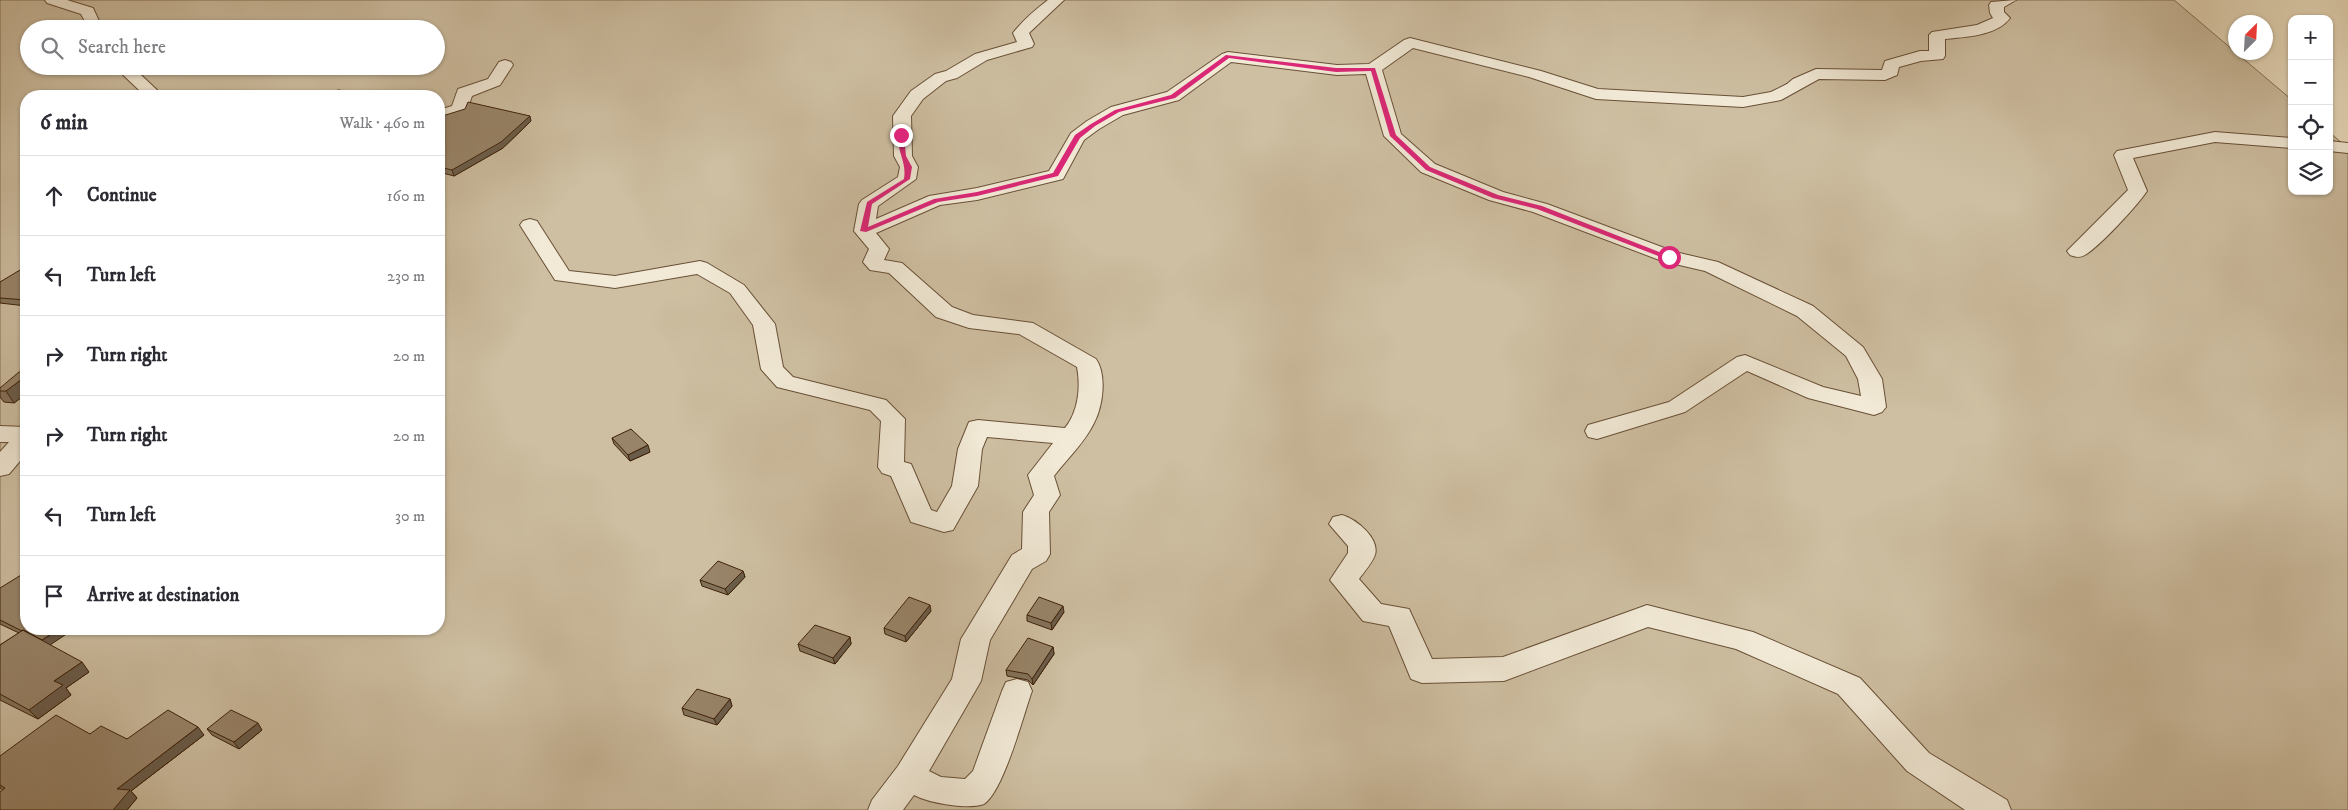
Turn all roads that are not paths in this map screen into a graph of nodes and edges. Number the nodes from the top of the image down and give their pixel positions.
1 (52, 0) edge
2 (1058, 0) edge
3 (2009, 0) edge
4 (91, 20) edge
5 (505, 65) dead end
6 (1373, 69) junction
7 (131, 75) edge
8 (148, 90) edge
9 (445, 114) edge
10 (2288, 143) edge
11 (2333, 146) edge
12 (2348, 148) edge
13 (530, 225) dead end
14 (864, 231) junction
15 (2077, 251) dead end
16 (1597, 431) dead end
17 (0, 434) edge
18 (20, 436) edge
19 (1071, 437) junction
20 (20, 443) edge
21 (0, 468) edge
22 (1342, 524) dead end
23 (1018, 691) dead end
24 (909, 776) junction
25 (884, 810) edge
26 (1995, 810) edge

1 - 4 street
2 - 14 street
3 - 6 street
5 - 9 street
6 - 14 street
6 - 16 street
7 - 8 street
10 - 15 street
11 - 12 street
13 - 19 street
14 - 19 street
17 - 18 street
19 - 24 street
20 - 21 street
22 - 26 street
23 - 24 street
24 - 25 street

